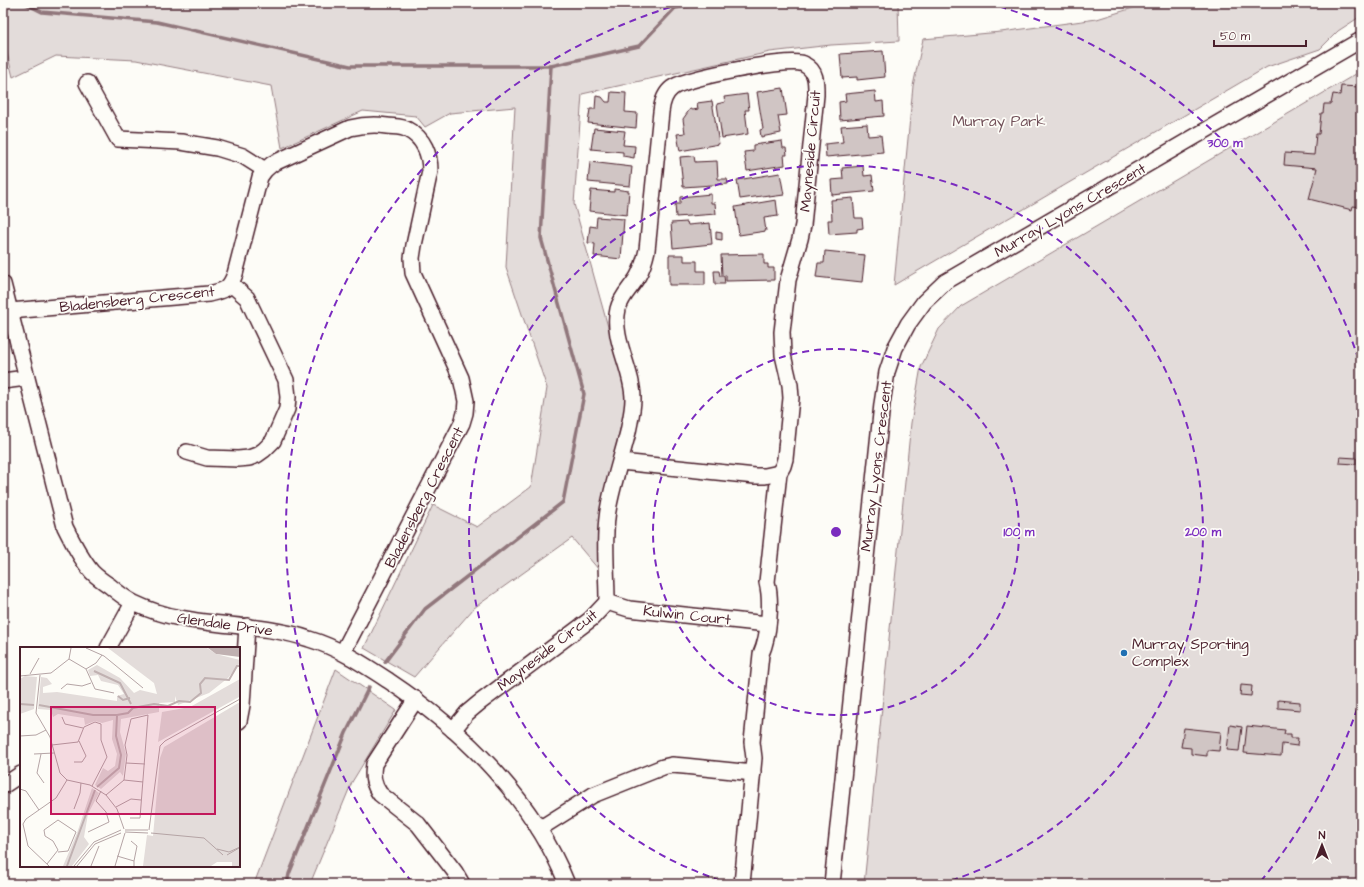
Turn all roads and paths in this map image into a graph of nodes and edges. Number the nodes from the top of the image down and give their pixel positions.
1 (1361, 40) edge
2 (87, 83) dead end
3 (265, 170) junction
4 (3, 284) edge
5 (231, 284) junction
6 (10, 311) junction
7 (26, 378) junction
8 (3, 381) edge
9 (187, 452) dead end
10 (621, 462) junction
11 (779, 473) junction
12 (607, 602) junction
13 (133, 603) junction
14 (767, 624) junction
15 (247, 626) junction
16 (109, 647) edge
17 (343, 652) junction
18 (416, 699) junction
19 (240, 716) edge
20 (453, 730) junction
21 (752, 773) junction
22 (20, 775) edge
23 (3, 786) edge
24 (538, 829) junction
25 (462, 884) edge
26 (567, 884) edge
27 (742, 884) edge
28 (832, 884) edge

1 - 28 street, Murray Lyons Crescent
2 - 3 street
3 - 5 street, Bladensberg Crescent
3 - 17 street, Bladensberg Crescent
4 - 6 street, Glendale Drive
5 - 6 street, Bladensberg Crescent
5 - 9 street
6 - 7 street, Glendale Drive
7 - 8 street
7 - 13 street, Glendale Drive
10 - 11 street
10 - 11 street, Mayneside Circuit
10 - 12 street, Mayneside Circuit
11 - 14 street, Mayneside Circuit
12 - 14 street, Kulwin Court
12 - 20 street, Mayneside Circuit
13 - 15 street, Glendale Drive
13 - 16 street
14 - 21 street, Mayneside Circuit
15 - 17 street, Glendale Drive
15 - 19 street
17 - 18 street, Glendale Drive
18 - 20 street, Glendale Drive
18 - 25 street
20 - 24 street, Glendale Drive
21 - 24 street
21 - 27 street, Mayneside Circuit
22 - 23 street
24 - 26 street, Glendale Drive

